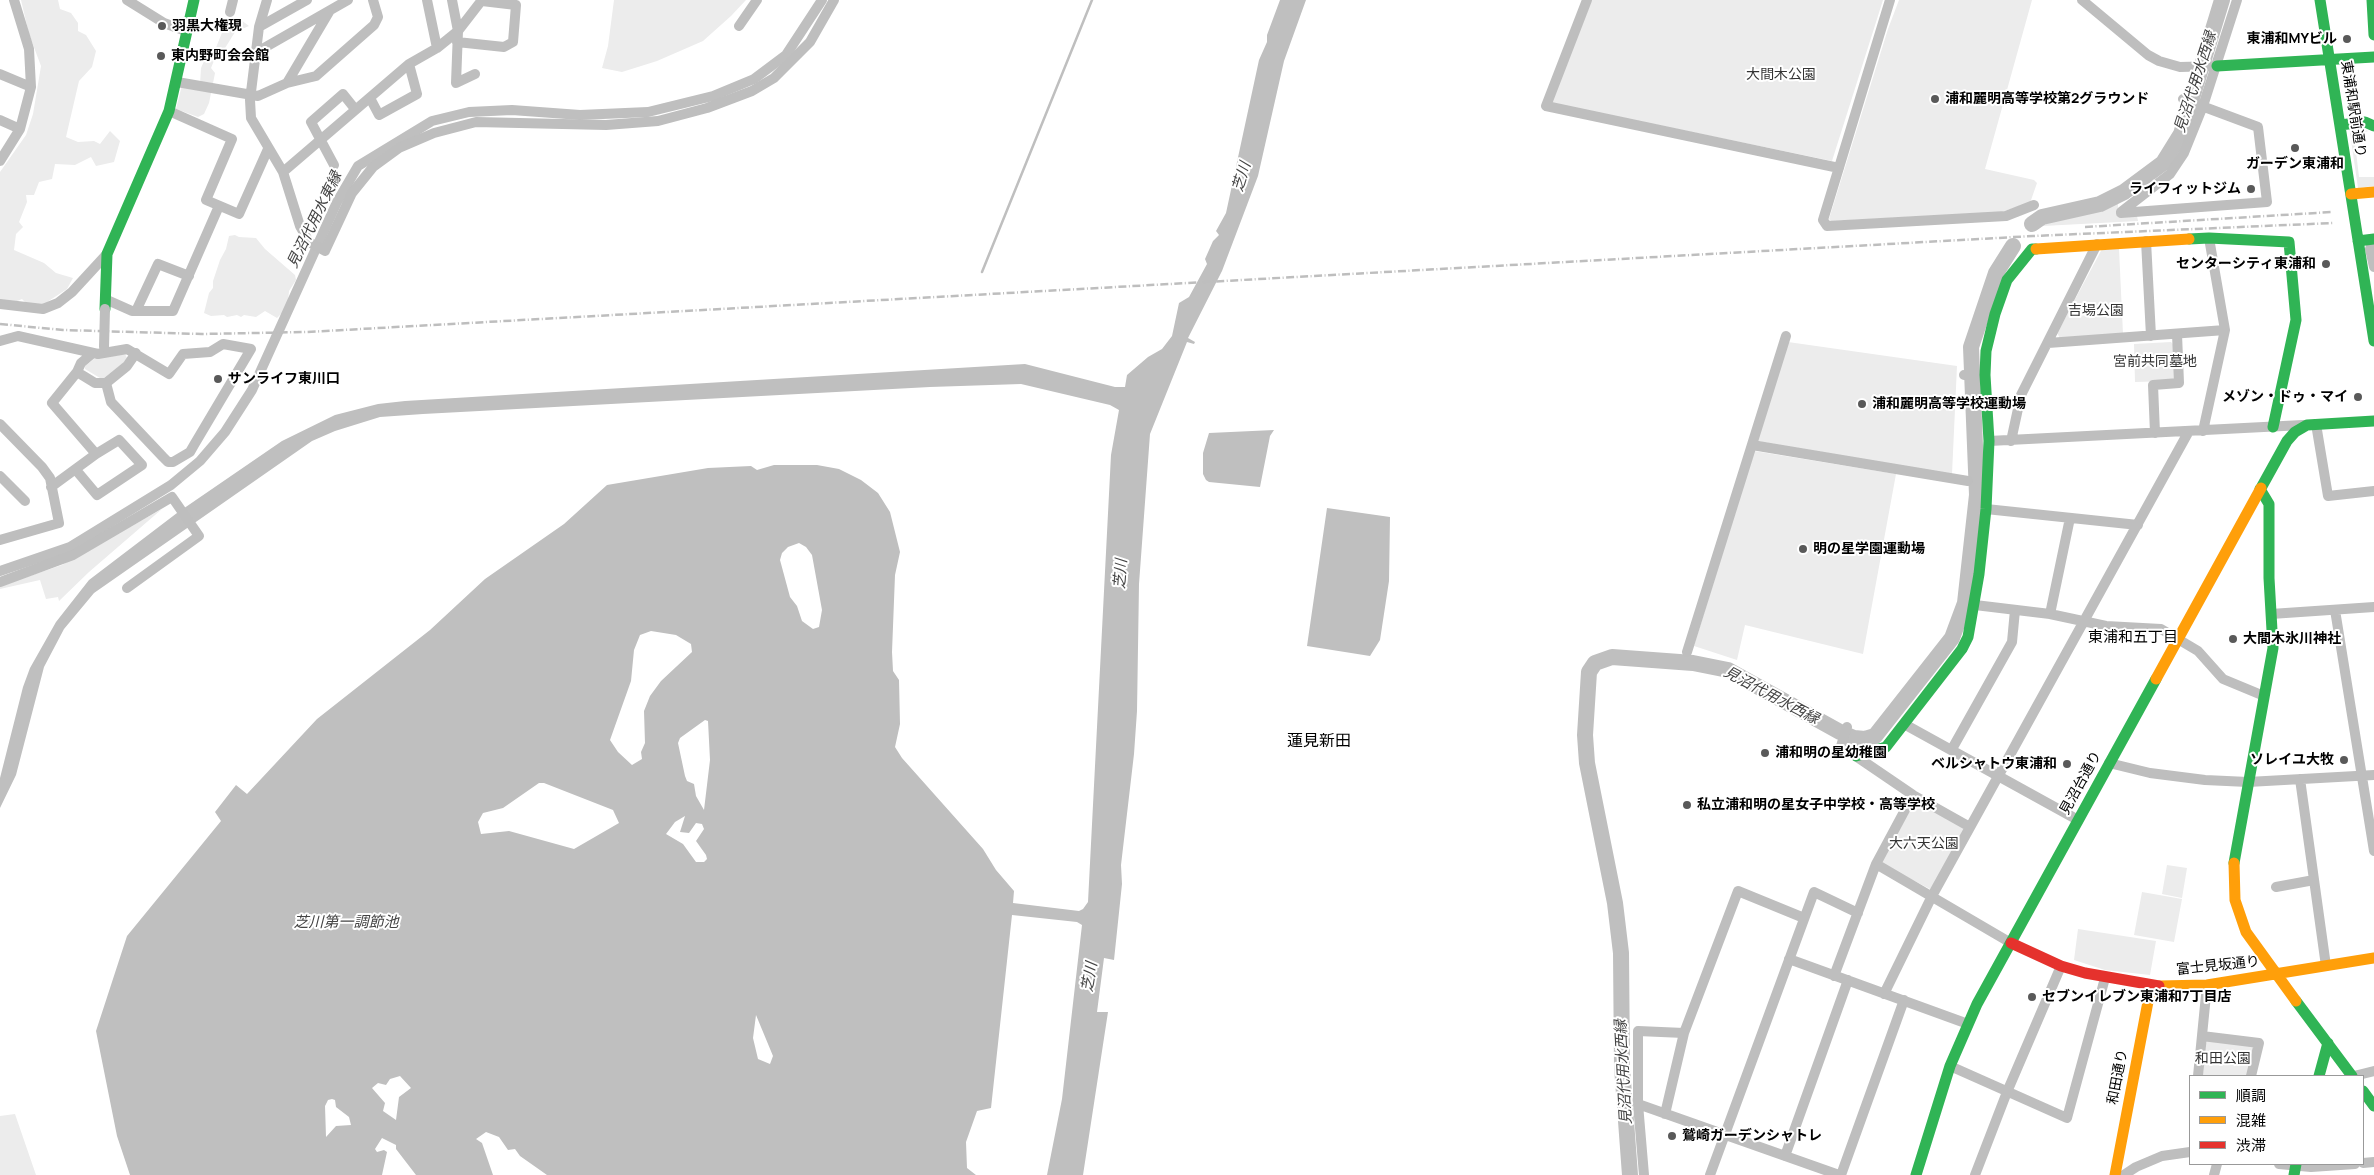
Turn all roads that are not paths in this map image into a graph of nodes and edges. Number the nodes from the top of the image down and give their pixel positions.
1 (14, 0) edge
2 (127, 0) edge
3 (194, 0) edge
4 (232, 0) edge
5 (267, 0) edge
6 (307, 0) edge
7 (348, 0) edge
8 (373, 0) edge
9 (427, 0) edge
10 (452, 0) edge
11 (482, 0) edge
12 (757, 0) edge
13 (834, 0) edge
14 (1587, 0) edge
15 (1890, 0) edge
16 (2082, 0) edge
17 (2237, 0) edge
18 (2320, 0) edge
19 (2373, 7) edge
20 (330, 11) junction
21 (230, 12) dead end
22 (739, 26) dead end
23 (259, 27) junction
24 (186, 31) junction
25 (2374, 35) edge
26 (458, 37) junction
27 (437, 48) junction
28 (256, 52) junction
29 (2374, 58) edge
30 (2330, 60) junction
31 (409, 64) junction
32 (2216, 66) junction
33 (0, 74) edge
34 (475, 74) dead end
35 (177, 82) junction
36 (288, 83) junction
37 (31, 87) junction
38 (252, 95) junction
39 (370, 98) junction
40 (2183, 99) dead end
41 (2203, 106) junction
42 (354, 109) junction
43 (169, 110) junction
44 (0, 120) edge
45 (2340, 125) junction
46 (2374, 126) edge
47 (20, 129) junction
48 (321, 140) junction
49 (268, 149) junction
50 (0, 161) edge
51 (334, 165) dead end
52 (1839, 168) junction
53 (283, 172) junction
54 (2374, 192) edge
55 (2351, 194) junction
56 (2034, 205) dead end
57 (219, 206) junction
58 (2210, 238) junction
59 (2374, 240) edge
60 (2146, 241) junction
61 (2358, 241) junction
62 (2097, 244) junction
63 (107, 254) junction
64 (2374, 267) edge
65 (189, 276) junction
66 (0, 304) edge
67 (105, 304) junction
68 (136, 311) junction
69 (2372, 318) edge
70 (2225, 330) junction
71 (2176, 334) junction
72 (1786, 336) dead end
73 (2151, 336) junction
74 (0, 341) edge
75 (2374, 341) edge
76 (2048, 343) junction
77 (100, 351) junction
78 (136, 353) junction
79 (77, 372) junction
80 (1964, 375) dead end
81 (1985, 375) junction
82 (106, 383) junction
83 (2374, 421) edge
84 (0, 424) edge
85 (2312, 425) junction
86 (2273, 427) junction
87 (2189, 431) junction
88 (2203, 431) junction
89 (2155, 433) junction
90 (1989, 441) junction
91 (2011, 441) junction
92 (1752, 445) junction
93 (96, 454) junction
94 (76, 470) junction
95 (0, 476) edge
96 (1968, 481) dead end
97 (51, 487) junction
98 (2260, 489) junction
99 (2374, 491) edge
100 (25, 501) dead end
101 (1986, 509) junction
102 (2070, 518) junction
103 (2138, 525) junction
104 (0, 540) edge
105 (0, 582) edge
106 (127, 588) dead end
107 (1975, 605) junction
108 (2374, 607) edge
109 (2015, 610) junction
110 (2335, 610) junction
111 (2050, 614) junction
112 (2271, 614) junction
113 (2085, 620) junction
114 (2178, 638) junction
115 (1687, 652) dead end
116 (2264, 696) junction
117 (1904, 724) junction
118 (1847, 727) dead end
119 (1952, 750) junction
120 (1856, 756) junction
121 (2109, 763) junction
122 (1998, 775) junction
123 (2374, 775) edge
124 (2362, 776) junction
125 (2300, 779) junction
126 (2248, 782) junction
127 (1913, 795) junction
128 (2078, 820) junction
129 (1970, 827) junction
130 (2374, 851) edge
131 (1876, 864) junction
132 (2314, 880) junction
133 (2276, 887) dead end
134 (1932, 896) junction
135 (1858, 913) junction
136 (1804, 918) junction
137 (2011, 943) junction
138 (2374, 958) edge
139 (1789, 959) junction
140 (2061, 966) junction
141 (2326, 966) junction
142 (2277, 974) junction
143 (1834, 976) junction
144 (2105, 978) junction
145 (1848, 980) junction
146 (2207, 985) junction
147 (2151, 986) junction
148 (1884, 994) junction
149 (1904, 1000) junction
150 (1968, 1024) junction
151 (1684, 1034) junction
152 (2202, 1036) junction
153 (2328, 1043) junction
154 (1950, 1066) junction
155 (2374, 1070) edge
156 (2198, 1075) edge
157 (2251, 1075) edge
158 (2319, 1075) edge
159 (2352, 1075) edge
160 (2356, 1075) edge
161 (2006, 1092) junction
162 (2364, 1092) edge
163 (1638, 1104) junction
164 (2374, 1106) edge
165 (1665, 1114) junction
166 (1725, 1136) junction
167 (2189, 1152) edge
168 (1785, 1156) junction
169 (2340, 1165) edge
170 (2295, 1168) edge
171 (1644, 1175) edge
172 (1710, 1175) edge
173 (1840, 1175) edge
174 (1916, 1175) edge
175 (1975, 1175) edge
176 (2115, 1175) edge
177 (2124, 1175) edge

1 - 37 street
2 - 24 street
3 - 24 street
4 - 21 street
5 - 23 street
6 - 23 street
7 - 20 street
8 - 36 street
9 - 27 street
10 - 26 street
11 - 26 street
11 - 26 street
12 - 22 street
13 - 53 street
14 - 52 street
15 - 52 street
16 - 32 street
17 - 32 street
18 - 30 street, 東浦和駅前通り
19 - 25 street
20 - 28 street
20 - 36 street
23 - 28 street
24 - 35 street
26 - 27 street
26 - 34 street
27 - 31 street
28 - 38 street
29 - 30 street
30 - 32 street
30 - 45 street, 東浦和駅前通り
31 - 39 street
31 - 39 street
32 - 41 street
33 - 37 street
35 - 38 street
35 - 43 street
36 - 38 street
37 - 47 street
38 - 49 street
39 - 42 street
40 - 41 street
41 - 41 street
42 - 48 street
42 - 48 street
43 - 57 street
43 - 63 street
44 - 47 street
45 - 46 street
45 - 55 street, 東浦和駅前通り
47 - 50 street
48 - 51 street
48 - 53 street
49 - 53 street
49 - 57 street
52 - 56 street
54 - 55 street
55 - 61 street, 東浦和駅前通り
57 - 65 street
58 - 60 street
58 - 70 street
58 - 86 street
59 - 61 street
59 - 64 street
60 - 62 street
60 - 73 street
61 - 69 street, 東浦和駅前通り
62 - 76 street
62 - 81 street
63 - 66 street
63 - 67 street
65 - 68 street
65 - 68 street
67 - 68 street
67 - 77 street, bridge
69 - 75 street, 東浦和駅前通り
70 - 71 street
70 - 88 street
71 - 73 street
71 - 89 street
72 - 92 street
73 - 76 street
74 - 77 street
76 - 91 street
77 - 78 street
77 - 79 street
78 - 82 street
78 - 82 street
79 - 82 street
79 - 93 street
80 - 81 street
81 - 90 street
83 - 85 street
84 - 97 street
85 - 86 street
85 - 98 street, 見沼台通り
85 - 99 street
86 - 88 street
87 - 88 street
87 - 89 street
87 - 103 street
89 - 91 street
90 - 91 street
90 - 101 street
92 - 96 street
92 - 115 street
93 - 94 street
93 - 94 street
94 - 97 street
95 - 100 street
97 - 104 street
98 - 112 street
98 - 114 street, 見沼台通り
101 - 102 street
101 - 107 street
102 - 103 street
102 - 111 street
103 - 113 street
105 - 106 street
107 - 109 street
107 - 117 street
108 - 110 street
109 - 111 street
109 - 119 street
110 - 112 street
110 - 124 street
111 - 113 street
112 - 116 street
113 - 114 street
113 - 122 street
114 - 116 street
114 - 121 street, 見沼台通り
116 - 126 street
117 - 119 street
117 - 120 street
118 - 120 street
119 - 122 street
120 - 127 street
121 - 126 street
121 - 128 street, 見沼台通り
122 - 128 street
122 - 129 street
123 - 124 street
124 - 125 street
124 - 130 street
125 - 126 street
125 - 132 street
126 - 142 street
127 - 129 street
127 - 131 street
128 - 137 street, 見沼台通り
129 - 134 street
131 - 134 street
131 - 135 street
132 - 133 street
132 - 141 street
134 - 137 street
134 - 148 street
135 - 136 street
135 - 143 street
136 - 139 street
136 - 151 street
137 - 140 street, 富士見坂通り
137 - 150 street, 見沼台通り
138 - 141 street, 富士見坂通り
139 - 143 street
139 - 166 street
140 - 144 street, 富士見坂通り
140 - 161 street
141 - 142 street, 富士見坂通り
142 - 146 street, 富士見坂通り
142 - 153 street
143 - 145 street
144 - 147 street, 富士見坂通り
144 - 161 street
145 - 148 street
145 - 168 street
146 - 147 street, 富士見坂通り
146 - 152 street
147 - 176 street, 和田通り
148 - 149 street
149 - 150 street
149 - 173 street
150 - 154 street, 見沼台通り
151 - 163 street
151 - 165 street
152 - 156 street
152 - 157 street
153 - 158 street
153 - 159 street
154 - 161 street
154 - 174 street, 見沼台通り
155 - 160 street
161 - 175 street
162 - 164 street
163 - 165 street
163 - 171 street
165 - 166 street
166 - 168 street
166 - 172 street
167 - 177 street
168 - 173 street
169 - 170 street

